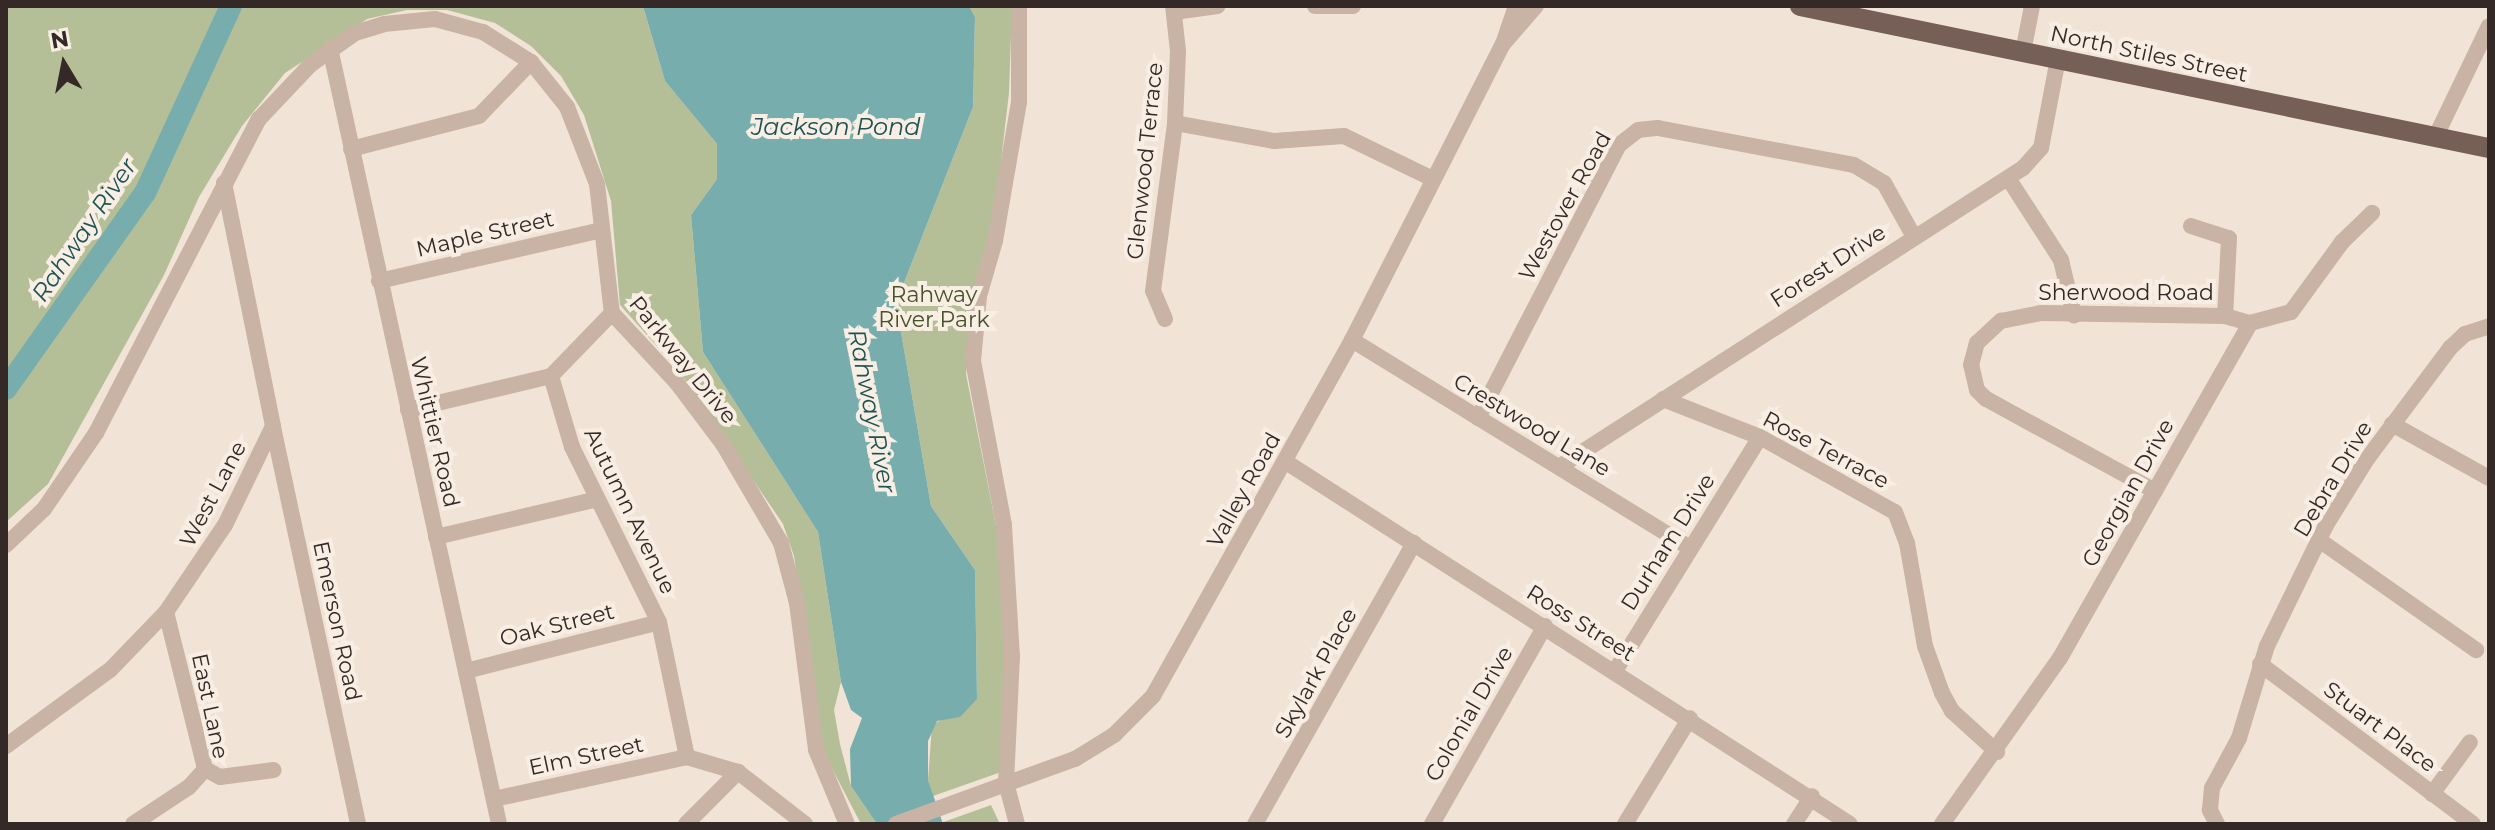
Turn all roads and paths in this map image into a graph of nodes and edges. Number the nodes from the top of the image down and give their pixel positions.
1 (1019, 6) edge
2 (1218, 6) edge
3 (1315, 6) edge
4 (1353, 6) edge
5 (1516, 6) edge
6 (1536, 6) edge
7 (1800, 6) edge
8 (2032, 6) edge
9 (1173, 9) edge
10 (2489, 26) edge
11 (1503, 44) junction
12 (330, 48) junction
13 (2023, 52) junction
14 (2058, 59) junction
15 (531, 62) junction
16 (1175, 123) junction
17 (2435, 138) junction
18 (2489, 148) edge
19 (351, 149) junction
20 (2008, 178) junction
21 (1433, 179) junction
22 (224, 183) junction
23 (2372, 213) dead end
24 (2191, 226) dead end
25 (601, 230) junction
26 (1914, 237) junction
27 (379, 281) junction
28 (612, 313) junction
29 (2074, 315) junction
30 (2225, 316) junction
31 (1165, 319) dead end
32 (2250, 323) junction
33 (2489, 326) edge
34 (1352, 340) junction
35 (551, 376) junction
36 (1663, 399) junction
37 (408, 410) junction
38 (1478, 418) junction
39 (2392, 424) junction
40 (273, 426) junction
41 (1760, 437) junction
42 (1286, 462) junction
43 (1559, 467) junction
44 (2489, 478) edge
45 (2155, 491) junction
46 (598, 499) junction
47 (436, 537) junction
48 (2319, 540) junction
49 (1414, 543) junction
50 (6, 545) edge
51 (1689, 547) junction
52 (166, 612) junction
53 (659, 622) junction
54 (1545, 626) junction
55 (2476, 650) dead end
56 (2260, 664) junction
57 (466, 671) junction
58 (1615, 671) junction
59 (1690, 718) junction
60 (2470, 742) dead end
61 (6, 746) edge
62 (1997, 752) junction
63 (687, 757) junction
64 (205, 769) junction
65 (274, 770) dead end
66 (738, 772) junction
67 (1006, 783) junction
68 (2432, 794) junction
69 (1812, 796) junction
70 (494, 799) junction
71 (133, 824) edge
72 (358, 824) edge
73 (499, 824) edge
74 (686, 824) edge
75 (805, 824) edge
76 (847, 824) edge
77 (896, 824) edge
78 (1017, 824) edge
79 (1255, 824) edge
80 (1432, 824) edge
81 (1625, 824) edge
82 (1794, 824) edge
83 (1850, 824) edge
84 (1942, 824) edge
85 (2217, 824) edge
86 (2473, 824) edge

1 - 67 street
2 - 9 street
3 - 4 street
5 - 11 street, Valley Road
6 - 11 street, Valley Road
7 - 13 main road, North Stiles Street
8 - 13 street
9 - 16 street, Glenwood Terrace
10 - 17 street
11 - 21 street, Valley Road
12 - 15 street, Parkway Drive
12 - 19 street, Whittier Road
12 - 22 street, Parkway Drive
13 - 14 main road, North Stiles Street
14 - 17 main road, North Stiles Street
14 - 20 street, Forest Drive
15 - 19 street
15 - 25 street, Parkway Drive
16 - 21 street
16 - 31 street, Glenwood Terrace
17 - 18 main road, North Stiles Street
19 - 27 street, Whittier Road
20 - 26 street, Forest Drive
20 - 29 street
21 - 34 street, Valley Road
22 - 40 street, West Lane
22 - 50 street, Parkway Drive
23 - 32 street
24 - 30 street
25 - 27 street, Maple Street
25 - 28 street, Parkway Drive
26 - 36 street, Forest Drive
26 - 38 street, Westover Road
27 - 37 street, Whittier Road
28 - 35 street
28 - 76 street, Parkway Drive
29 - 30 street, Sherwood Road
29 - 45 street, Sherwood Road
30 - 32 street, Sherwood Road
32 - 45 street, Georgian Drive
33 - 39 street, Debra Drive
34 - 38 street, Crestwood Lane
34 - 42 street, Valley Road
35 - 37 street
35 - 46 street, Autumn Avenue
36 - 41 street, Rose Terrace
36 - 43 street, Forest Drive
37 - 47 street, Whittier Road
38 - 43 street, Crestwood Lane
39 - 44 street
39 - 48 street, Debra Drive
40 - 52 street, West Lane
40 - 72 street, Emerson Road
41 - 51 street, Durham Drive
41 - 62 street, Rose Terrace
42 - 49 street, Ross Street
42 - 67 street, Valley Road
43 - 51 street, Crestwood Lane
45 - 62 street, Georgian Drive
46 - 47 street
46 - 53 street, Autumn Avenue
47 - 57 street, Whittier Road
48 - 55 street
48 - 56 street, Debra Drive
49 - 54 street, Ross Street
49 - 79 street, Skylark Place
51 - 58 street, Durham Drive
52 - 61 street, West Lane
52 - 64 street, East Lane
53 - 57 street, Oak Street
53 - 63 street, Autumn Avenue
54 - 58 street, Ross Street
54 - 80 street, Colonial Drive
56 - 68 street, Stuart Place
56 - 85 street, Debra Drive
57 - 70 street, Whittier Road
58 - 59 street, Ross Street
59 - 69 street, Ross Street
59 - 81 street
60 - 68 street
62 - 84 street, Georgian Drive
63 - 66 street
63 - 70 street, Elm Street
64 - 65 street
64 - 71 street, East Lane
66 - 74 street
66 - 75 street
67 - 77 street, Valley Road
67 - 78 street
68 - 86 street, Stuart Place
69 - 82 street
69 - 83 street, Ross Street
70 - 73 street, Whittier Road

